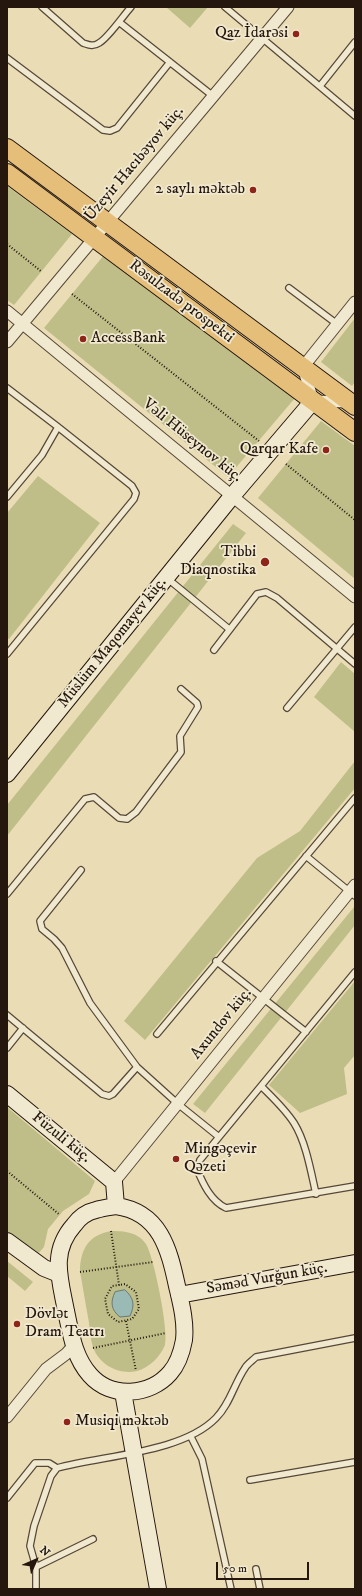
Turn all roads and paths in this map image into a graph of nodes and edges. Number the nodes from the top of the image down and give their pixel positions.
1 (42, 7) edge
2 (131, 7) edge
3 (225, 7) edge
4 (288, 7) edge
5 (119, 22) junction
6 (262, 38) junction
7 (355, 42) edge
8 (7, 58) edge
9 (170, 62) junction
10 (320, 86) junction
11 (213, 96) junction
12 (355, 116) edge
13 (7, 148) edge
14 (7, 173) edge
15 (107, 223) junction
16 (94, 238) junction
17 (7, 244) edge
18 (42, 272) dead end
19 (289, 288) dead end
20 (72, 294) dead end
21 (355, 302) edge
22 (7, 311) edge
23 (22, 323) junction
24 (337, 324) junction
25 (7, 342) edge
26 (303, 367) junction
27 (7, 388) edge
28 (313, 401) junction
29 (353, 401) edge
30 (58, 427) junction
31 (355, 432) edge
32 (259, 441) dead end
33 (286, 464) dead end
34 (233, 495) junction
35 (7, 497) edge
36 (355, 520) edge
37 (166, 578) junction
38 (355, 597) edge
39 (355, 627) edge
40 (229, 629) junction
41 (337, 649) junction
42 (214, 650) dead end
43 (7, 654) edge
44 (355, 664) edge
45 (181, 689) dead end
46 (287, 708) dead end
47 (7, 774) edge
48 (355, 798) edge
49 (306, 856) junction
50 (81, 870) dead end
51 (353, 891) edge
52 (7, 894) edge
53 (216, 961) junction
54 (355, 972) edge
55 (264, 998) junction
56 (7, 1015) edge
57 (23, 1028) junction
58 (306, 1032) junction
59 (157, 1034) dead end
60 (7, 1048) edge
61 (137, 1067) junction
62 (261, 1086) junction
63 (7, 1094) edge
64 (178, 1104) junction
65 (219, 1137) junction
66 (7, 1171) edge
67 (114, 1182) junction
68 (355, 1186) edge
69 (316, 1194) junction
70 (116, 1206) junction
71 (60, 1215) dead end
72 (111, 1231) dead end
73 (7, 1241) edge
74 (153, 1262) dead end
75 (355, 1263) edge
76 (116, 1267) junction
77 (80, 1272) dead end
78 (59, 1274) junction
79 (119, 1284) junction
80 (179, 1295) junction
81 (126, 1321) junction
82 (166, 1333) dead end
83 (355, 1338) edge
84 (130, 1340) junction
85 (73, 1346) junction
86 (93, 1348) dead end
87 (136, 1371) dead end
88 (123, 1392) junction
89 (7, 1418) edge
90 (190, 1437) junction
91 (135, 1452) junction
92 (355, 1462) edge
93 (57, 1468) junction
94 (250, 1480) dead end
95 (7, 1498) edge
96 (93, 1539) dead end
97 (36, 1568) junction
98 (256, 1569) dead end
99 (36, 1589) edge
100 (158, 1589) edge
101 (231, 1589) edge
102 (260, 1589) edge

1 - 5 lane
2 - 5 lane
3 - 6 lane
4 - 6 street, Üzeyir Hacıbəyov küç.
5 - 9 lane
6 - 10 lane
6 - 11 street, Üzeyir Hacıbəyov küç.
7 - 10 lane
8 - 9 lane
9 - 11 lane
10 - 12 lane
11 - 15 street, Üzeyir Hacıbəyov küç.
13 - 15 main road, Rəsulzadə prospekti
14 - 16 main road, Rəsulzadə prospekti
15 - 16 street, Üzeyir Hacıbəyov küç.
15 - 26 main road, Rəsulzadə prospekti
16 - 23 street, Üzeyir Hacıbəyov küç.
16 - 28 main road, Rəsulzadə prospekti
17 - 18 path
19 - 24 lane
20 - 32 path
21 - 24 street
22 - 23 street, Vəli Hüseynov küç.
23 - 25 street, Üzeyir Hacıbəyov küç.
23 - 34 street, Vəli Hüseynov küç.
24 - 26 street
26 - 28 street
26 - 29 main road, Rəsulzadə prospekti
27 - 30 lane
28 - 29 street
28 - 31 main road, Rəsulzadə prospekti
28 - 34 street, Müslüm Maqomayev küç.
30 - 35 lane
30 - 43 lane
33 - 36 path
34 - 37 street, Müslüm Maqomayev küç.
34 - 38 street, Vəli Hüseynov küç.
37 - 40 lane
37 - 47 street, Müslüm Maqomayev küç.
39 - 41 lane
40 - 41 lane
40 - 42 lane
41 - 44 lane
41 - 46 lane
45 - 52 lane
48 - 49 lane
49 - 51 lane
49 - 53 lane
50 - 61 lane
51 - 55 street, Axundov küç.
53 - 55 lane
53 - 59 lane
54 - 58 lane
55 - 58 lane
55 - 64 street, Axundov küç.
56 - 57 lane
57 - 60 lane
57 - 61 lane
58 - 62 lane
61 - 64 lane
62 - 65 lane
62 - 69 lane
63 - 67 street, Füzuli küç.
64 - 65 lane
64 - 67 street, Axundov küç.
65 - 69 lane
66 - 71 path
67 - 70 street
68 - 69 lane
70 - 78 street
70 - 80 street
72 - 76 path
73 - 78 street
74 - 76 path
75 - 80 street, Səməd Vurğun küç.
76 - 77 path
76 - 79 path
78 - 85 street
79 - 81 path
79 - 81 path
80 - 88 street
81 - 84 path
82 - 84 path
83 - 90 lane
84 - 86 path
84 - 87 path
85 - 88 street
85 - 89 street
88 - 91 street
90 - 91 lane
90 - 101 lane
91 - 93 lane
91 - 100 street
92 - 94 lane
93 - 95 lane
93 - 97 lane
96 - 97 lane
97 - 99 lane
98 - 102 lane

